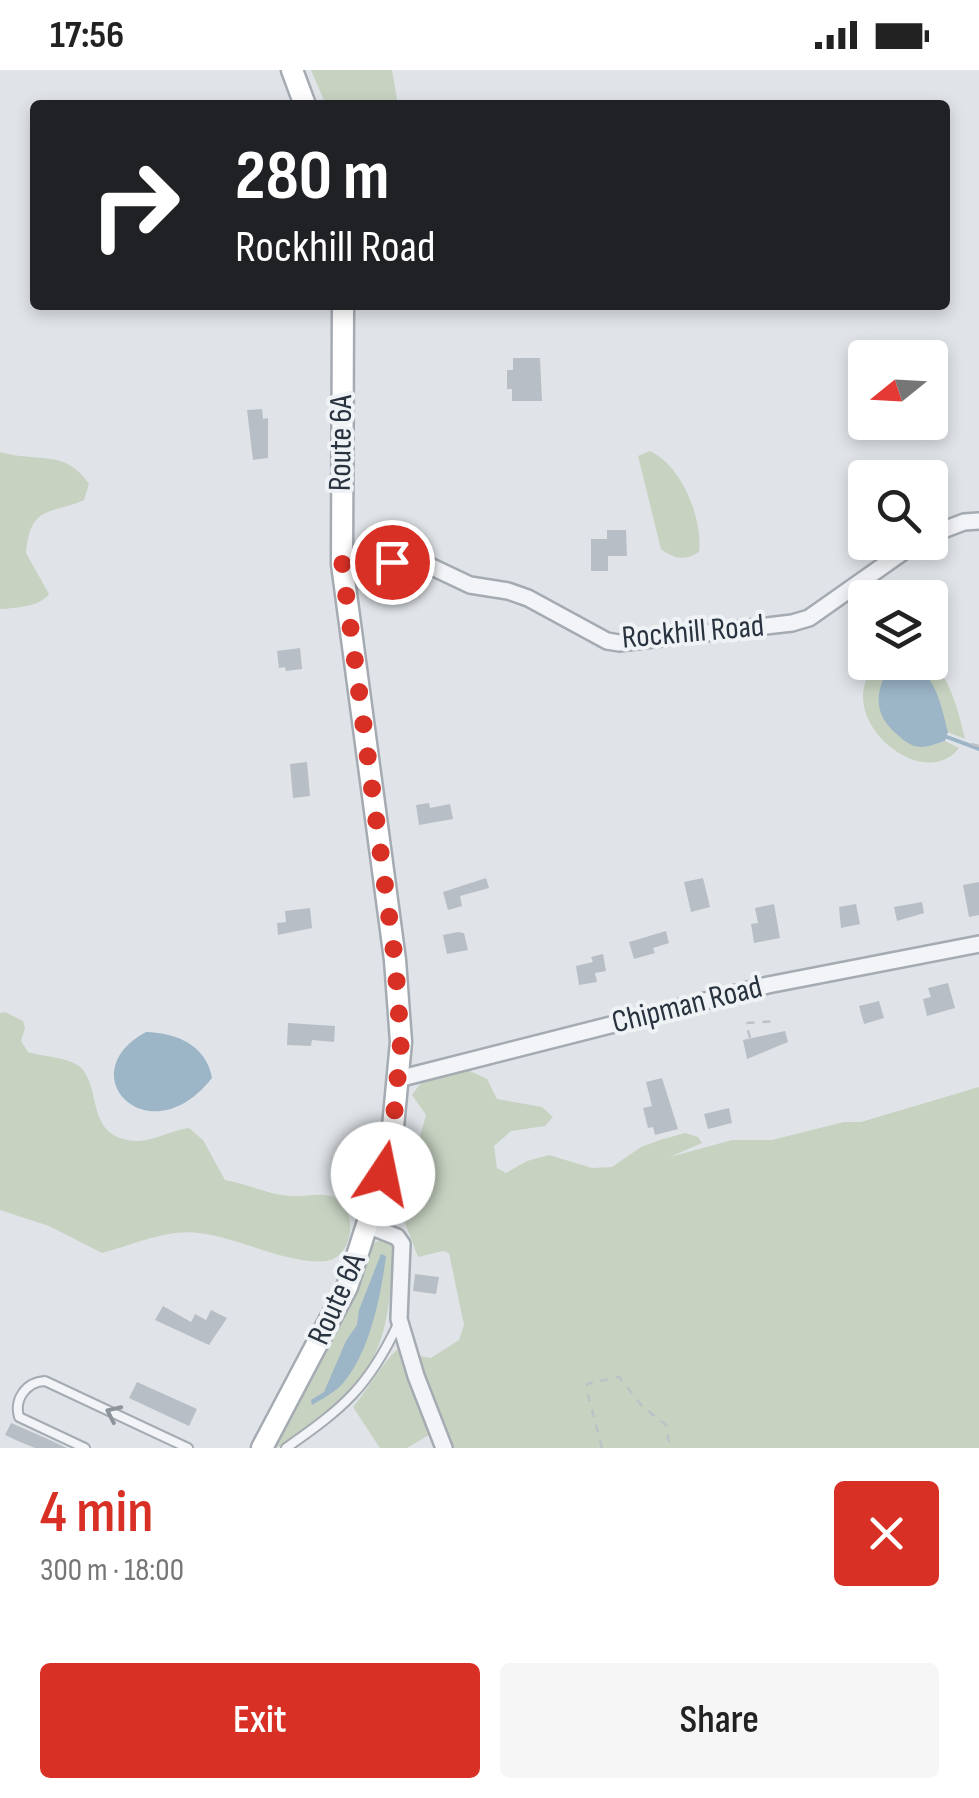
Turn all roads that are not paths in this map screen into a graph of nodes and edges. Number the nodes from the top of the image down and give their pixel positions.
1 (292, 70) edge
2 (303, 100) edge
3 (343, 310) edge
4 (979, 521) edge
5 (948, 528) edge
6 (892, 560) edge
7 (342, 564) junction
8 (979, 944) edge
9 (398, 1079) junction
10 (367, 1225) junction
11 (400, 1320) junction
12 (85, 1448) edge
13 (188, 1448) edge
14 (262, 1448) edge
15 (286, 1448) edge
16 (444, 1448) edge

1 - 2 main road
3 - 7 main road, Route 6A
4 - 5 street
6 - 7 street, Rockhill Road
7 - 9 main road, Route 6A
8 - 9 street, Chipman Road
9 - 10 main road, Route 6A
10 - 11 street
10 - 14 main road, Route 6A
11 - 15 lane
11 - 16 street
13 -> 12 lane

